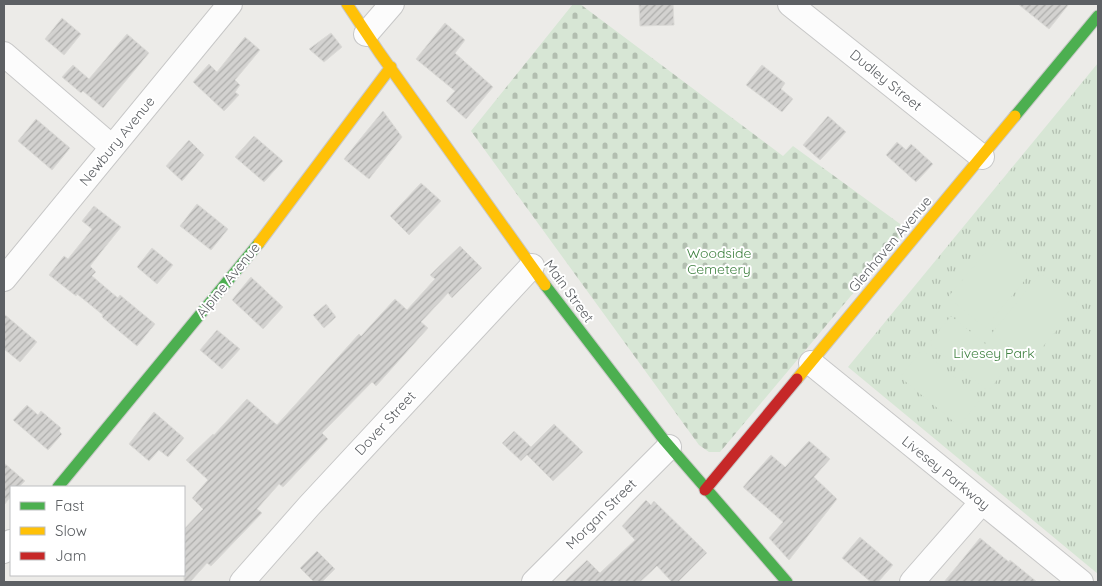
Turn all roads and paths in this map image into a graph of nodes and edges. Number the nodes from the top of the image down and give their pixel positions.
1 (230, 4) edge
2 (346, 4) edge
3 (392, 4) edge
4 (790, 4) edge
5 (1098, 16) edge
6 (366, 34) junction
7 (4, 54) edge
8 (391, 67) junction
9 (112, 147) junction
10 (982, 157) junction
11 (532, 266) junction
12 (4, 279) edge
13 (811, 363) junction
14 (668, 447) junction
15 (59, 486) edge
16 (706, 490) junction
17 (982, 502) junction
18 (242, 582) edge
19 (534, 582) edge
20 (787, 582) edge
21 (912, 582) edge
22 (1081, 582) edge

1 - 9 street, Newbury Avenue
2 - 6 street, Main Street
3 - 6 street
4 - 10 street, Dudley Street
5 - 10 street, Glenhaven Avenue
6 - 8 street, Main Street
7 - 9 street
8 - 11 street, Main Street
8 - 15 street, Alpine Avenue
9 - 12 street, Newbury Avenue
10 - 13 street, Glenhaven Avenue
11 - 14 street, Main Street
11 - 18 street, Dover Street
13 - 16 street, Glenhaven Avenue
13 - 17 street, Livesey Parkway
14 - 16 street, Main Street
14 - 19 street, Morgan Street
16 - 20 street, Main Street
17 - 21 street
17 - 22 street, Livesey Parkway

